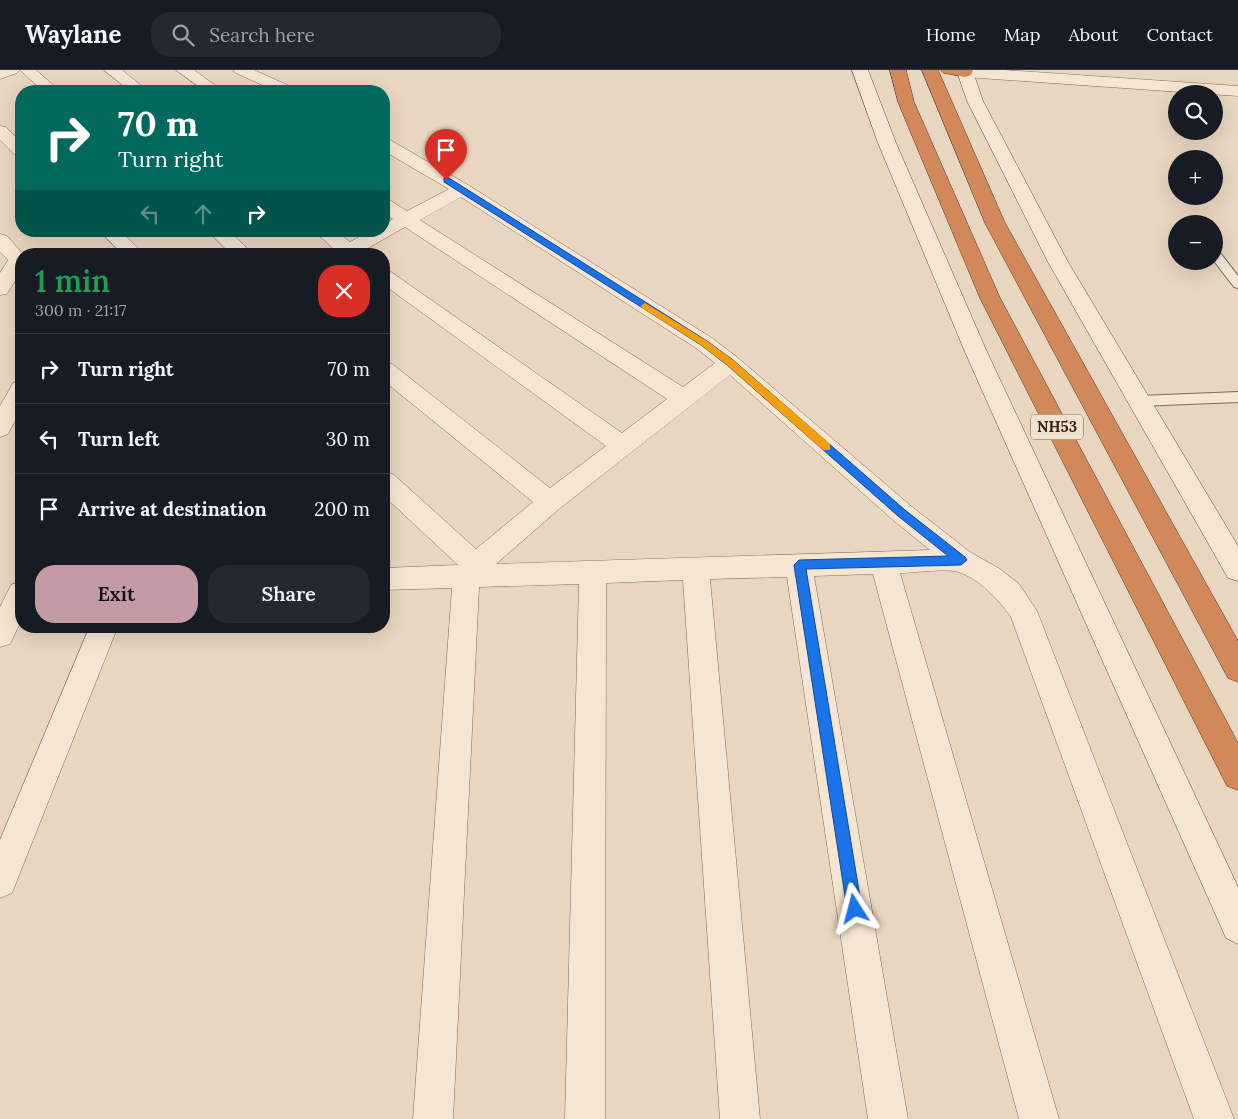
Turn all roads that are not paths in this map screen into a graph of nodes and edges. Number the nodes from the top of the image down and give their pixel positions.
1 (12, 70) edge
2 (27, 70) edge
3 (112, 70) edge
4 (184, 70) edge
5 (241, 70) edge
6 (860, 70) edge
7 (898, 70) edge
8 (930, 70) edge
9 (1190, 70) edge
10 (960, 71) edge
11 (0, 74) edge
12 (45, 85) edge
13 (132, 85) edge
14 (206, 85) edge
15 (275, 85) edge
16 (1168, 85) edge
17 (1197, 85) edge
18 (1223, 90) edge
19 (1238, 91) edge
20 (0, 131) edge
21 (15, 145) edge
22 (390, 147) edge
23 (462, 189) junction
24 (390, 210) edge
25 (405, 220) junction
26 (390, 229) edge
27 (116, 237) edge
28 (224, 237) edge
29 (330, 237) edge
30 (376, 237) edge
31 (0, 240) edge
32 (127, 248) edge
33 (236, 248) edge
34 (342, 248) edge
35 (357, 248) edge
36 (15, 256) edge
37 (1223, 265) edge
38 (15, 268) edge
39 (390, 280) edge
40 (1238, 284) edge
41 (0, 289) edge
42 (730, 363) junction
43 (390, 374) edge
44 (1238, 397) edge
45 (684, 399) junction
46 (15, 400) edge
47 (1139, 401) junction
48 (0, 428) edge
49 (623, 446) junction
50 (390, 487) edge
51 (550, 502) junction
52 (961, 560) junction
53 (883, 562) junction
54 (799, 565) junction
55 (696, 568) junction
56 (1238, 570) edge
57 (471, 571) junction
58 (593, 572) junction
59 (390, 578) edge
60 (0, 590) edge
61 (15, 591) edge
62 (15, 604) edge
63 (101, 633) edge
64 (0, 635) edge
65 (1238, 669) edge
66 (1238, 776) edge
67 (0, 881) edge
68 (1238, 926) edge
69 (433, 1119) edge
70 (585, 1119) edge
71 (740, 1119) edge
72 (888, 1119) edge
73 (1039, 1119) edge
74 (1214, 1119) edge

1 - 11 street
2 - 12 street
3 - 13 street
4 - 14 street
5 - 15 street
6 - 68 street
7 - 66 highway, NH53
8 - 65 highway, NH53
9 - 17 street
10 - 16 street
10 - 47 street
18 - 19 street
20 - 21 street
22 - 23 street
23 - 25 street
23 - 42 street
24 - 25 street
25 - 26 street
25 - 45 street
27 - 32 street
28 - 33 street
29 - 34 street
30 - 35 street
31 - 36 street
37 - 40 lane
38 - 41 street
39 - 49 street
42 - 45 street
42 - 52 street
43 - 51 street
44 - 47 lane
45 - 49 street
46 - 48 street
47 - 56 street
49 - 51 street
50 - 57 street
51 - 57 street
52 - 53 street
52 - 74 street
53 - 54 street
53 - 73 street
54 - 55 street
54 - 72 street
55 - 58 street
55 - 71 street
57 - 58 street
57 - 59 street
57 - 69 street
58 - 70 street
60 - 61 street
62 - 64 street
63 - 67 street

